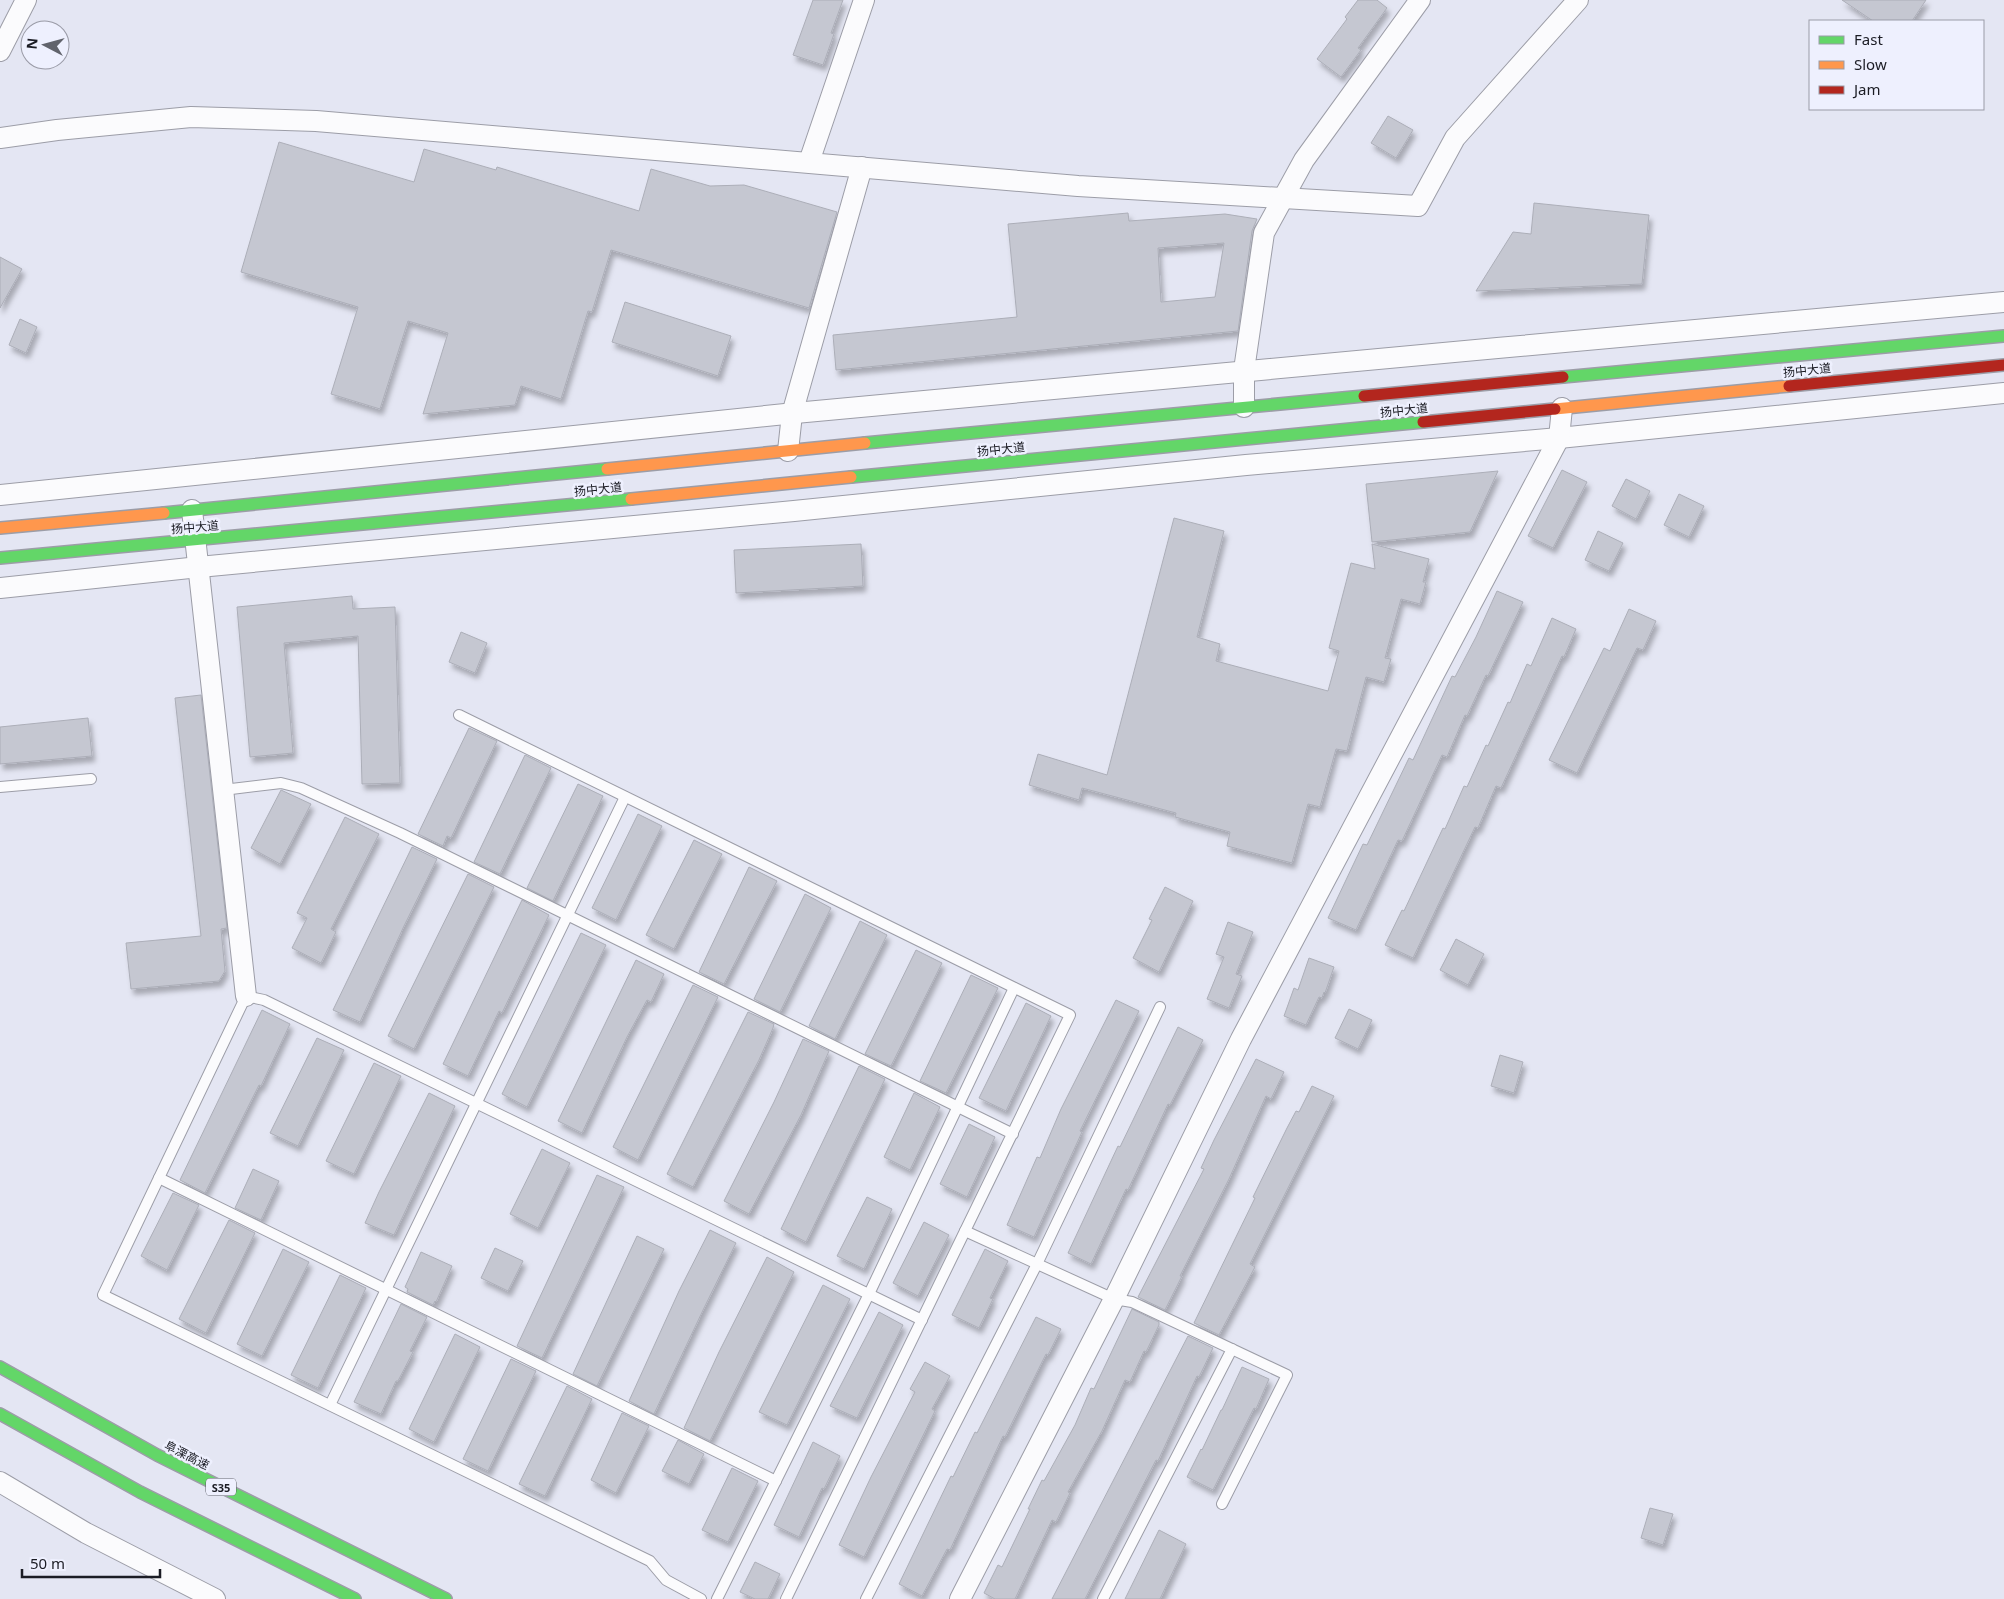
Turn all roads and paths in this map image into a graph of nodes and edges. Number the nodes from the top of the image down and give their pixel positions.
1 (26, 0) edge
2 (864, 0) edge
3 (1420, 0) edge
4 (1578, 0) edge
5 (0, 51) edge
6 (0, 138) edge
7 (809, 162) junction
8 (862, 167) junction
9 (1284, 198) junction
10 (2004, 302) edge
11 (2004, 336) edge
12 (2004, 365) edge
13 (1244, 370) junction
14 (1559, 377) junction
15 (2004, 393) edge
16 (1561, 400) junction
17 (792, 414) junction
18 (1244, 425) junction
19 (1559, 438) junction
20 (788, 455) junction
21 (0, 495) edge
22 (392, 500) junction
23 (192, 510) junction
24 (395, 522) junction
25 (0, 528) edge
26 (196, 540) junction
27 (0, 558) edge
28 (199, 566) junction
29 (0, 588) edge
30 (459, 715) dead end
31 (91, 779) dead end
32 (0, 787) edge
33 (224, 790) junction
34 (625, 797) junction
35 (567, 915) junction
36 (1014, 988) junction
37 (246, 996) junction
38 (1160, 1007) dead end
39 (476, 1103) junction
40 (958, 1107) junction
41 (1013, 1134) junction
42 (159, 1178) junction
43 (965, 1231) junction
44 (1037, 1264) junction
45 (386, 1290) junction
46 (869, 1294) junction
47 (1114, 1298) junction
48 (922, 1320) junction
49 (1232, 1349) junction
50 (0, 1367) edge
51 (330, 1405) junction
52 (0, 1414) edge
53 (776, 1481) junction
54 (0, 1482) edge
55 (1222, 1504) dead end
56 (215, 1599) edge
57 (356, 1599) edge
58 (446, 1599) edge
59 (701, 1599) edge
60 (717, 1599) edge
61 (786, 1599) edge
62 (866, 1599) edge
63 (960, 1599) edge
64 (1103, 1599) edge

1 - 5 street
2 - 7 street
3 - 9 street
4 - 9 street
6 - 7 street
7 - 8 street
8 - 9 street
8 - 17 street
9 - 13 street
10 - 13 street
11 - 14 main road, 扬中大道
12 - 16 main road, 扬中大道
13 - 17 street
13 - 18 street
14 - 16 main road
14 - 18 main road, 扬中大道
15 - 19 street
16 - 18 main road, 扬中大道
16 - 19 street
17 - 20 street
17 - 21 street
18 - 20 main road, 扬中大道
18 - 24 main road, 扬中大道
19 - 28 street
19 - 47 street
20 - 22 main road, 扬中大道
22 - 23 main road, 扬中大道
22 - 24 main road
23 - 25 main road, 扬中大道
23 - 26 street
24 - 26 main road, 扬中大道
26 - 27 main road, 扬中大道
26 - 28 street
28 - 29 street
28 - 33 street
30 - 34 lane
31 - 32 lane
33 - 35 lane
33 - 37 street
34 - 35 lane
34 - 36 lane
35 - 39 lane
35 - 40 lane
36 - 40 lane
36 - 41 lane
37 - 39 lane
37 - 42 lane
38 - 44 lane
39 - 45 lane
39 - 46 lane
40 - 41 lane
40 - 46 lane
41 - 43 lane
42 - 45 lane
42 - 51 lane
43 - 44 lane
43 - 48 lane
44 - 47 lane
44 - 62 lane
45 - 51 lane
45 - 53 lane
46 - 48 lane
46 - 53 lane
47 - 49 lane
47 - 63 street
48 - 61 lane
49 - 55 lane
49 - 64 lane
50 - 58 main road, 阜溧高速 / S35
51 - 59 lane
52 - 57 main road
53 - 60 lane
54 - 56 street

